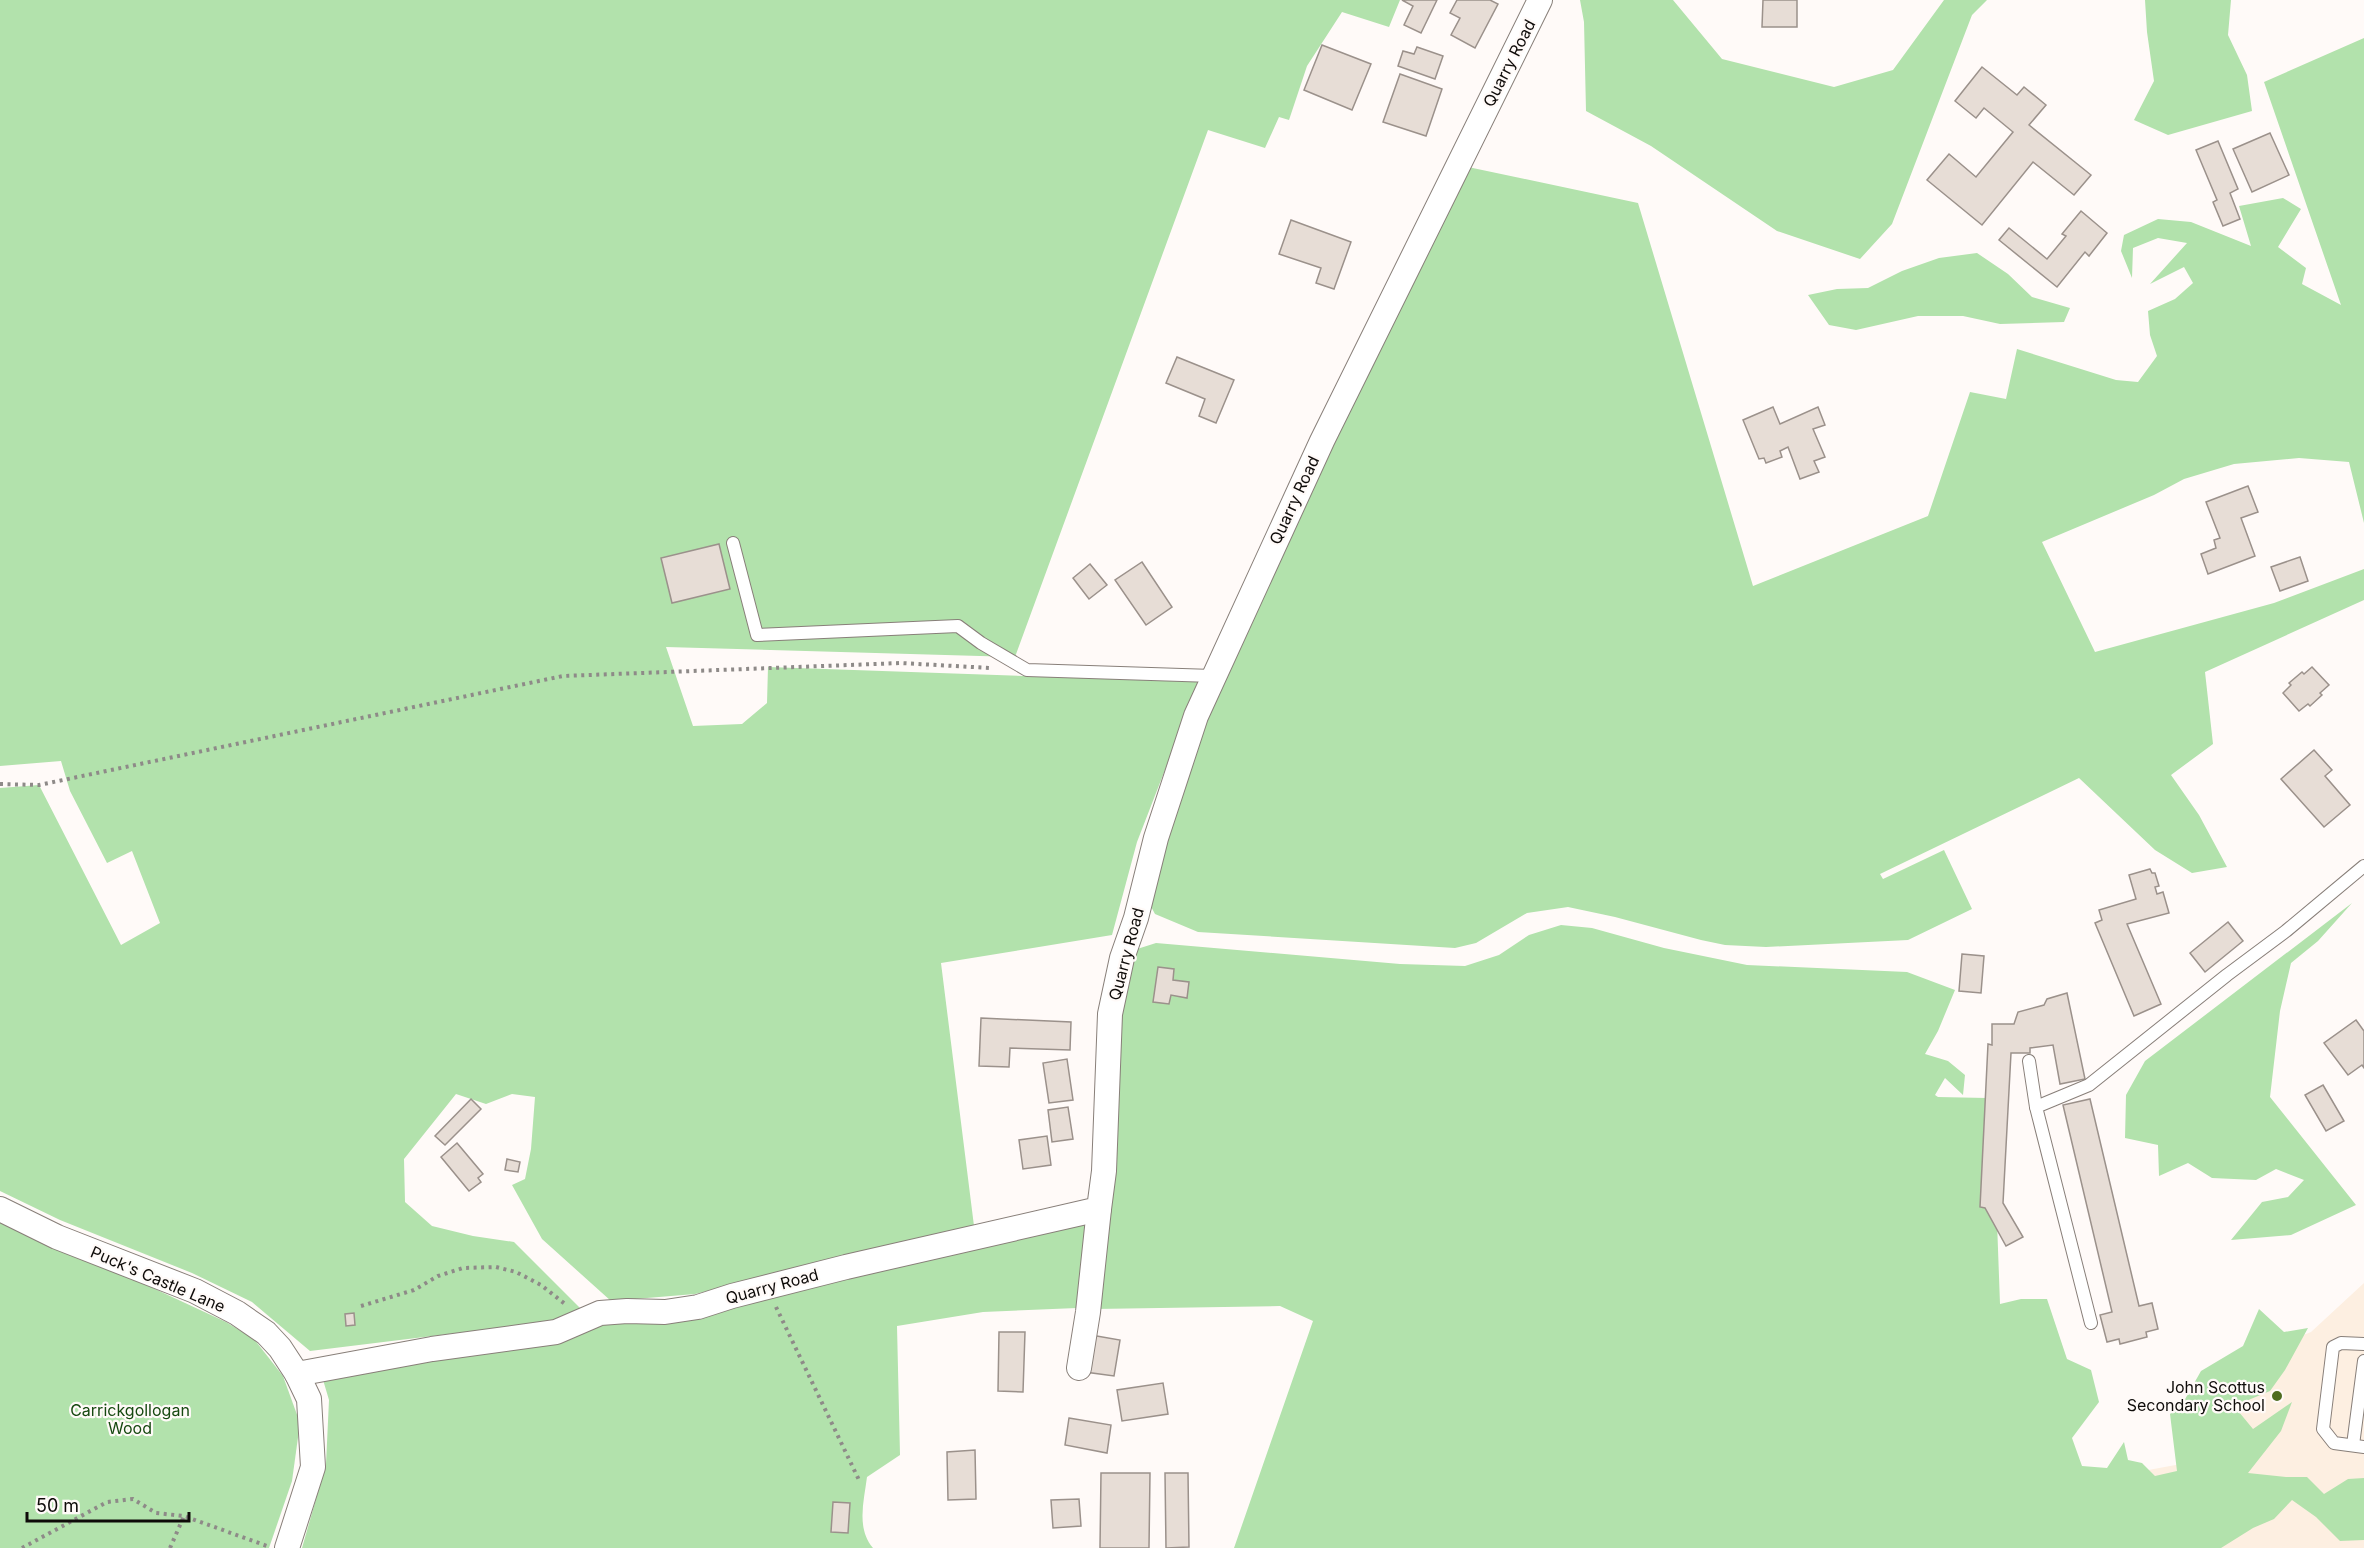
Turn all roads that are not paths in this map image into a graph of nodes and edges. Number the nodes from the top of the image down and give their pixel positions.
1 (1540, 0) edge
2 (732, 543) dead end
3 (1213, 676) junction
4 (2364, 866) edge
5 (2029, 1061) dead end
6 (2036, 1107) junction
7 (0, 1209) edge
8 (1099, 1209) junction
9 (2091, 1323) dead end
10 (2364, 1344) edge
11 (2364, 1361) edge
12 (1079, 1368) dead end
13 (297, 1374) junction
14 (2358, 1446) edge
15 (287, 1548) edge

1 - 3 street, Quarry Road
2 - 3 lane
3 - 8 street, Quarry Road
4 - 6 lane
5 - 6 lane
6 - 9 lane
7 - 13 street, Puck's Castle Lane
8 - 12 street
8 - 13 street, Quarry Road
10 - 14 lane
11 - 14 lane
13 - 15 street, Puck's Castle Lane

